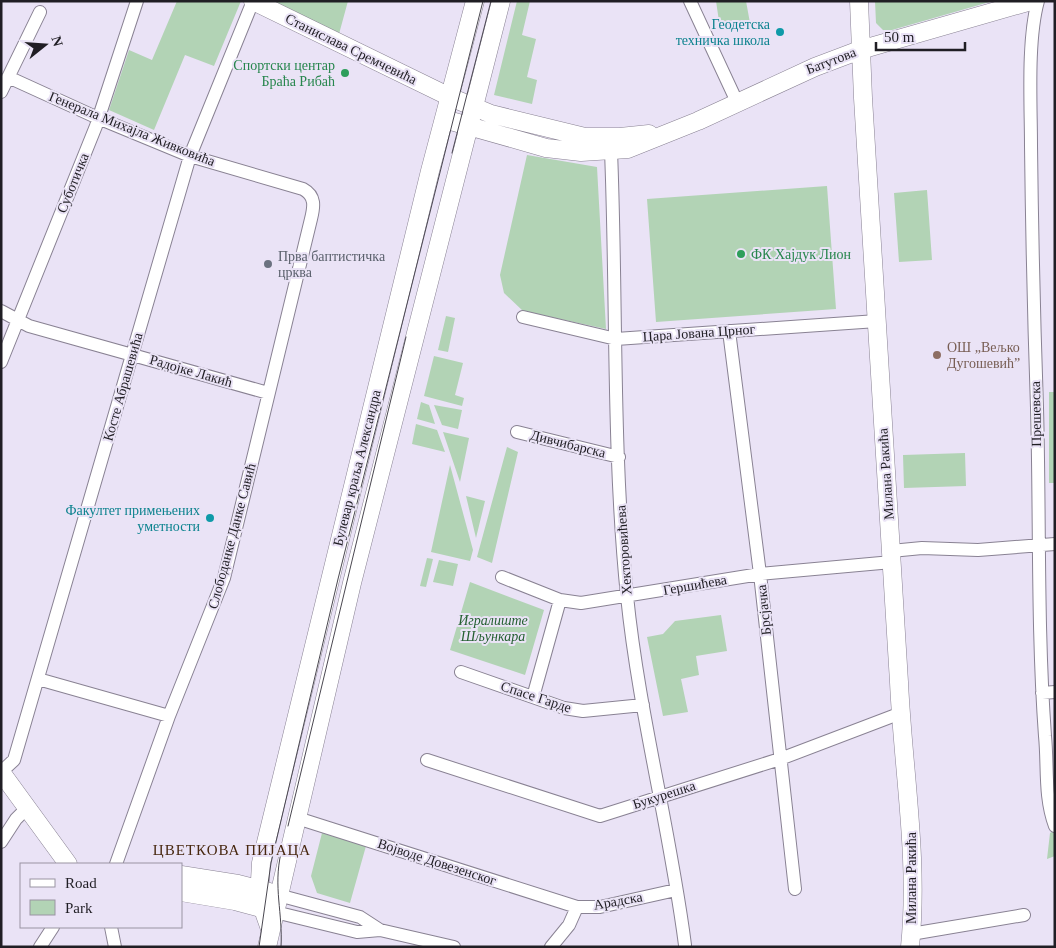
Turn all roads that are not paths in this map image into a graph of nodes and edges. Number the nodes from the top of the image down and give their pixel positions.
1 (137, 1) edge
2 (253, 1) edge
3 (475, 1) edge
4 (501, 1) edge
5 (690, 1) edge
6 (859, 1) edge
7 (1031, 1) edge
8 (1038, 1) edge
9 (40, 12) dead end
10 (860, 50) junction
11 (8, 77) junction
12 (1, 92) edge
13 (450, 97) junction
14 (737, 102) junction
15 (474, 108) junction
16 (98, 118) junction
17 (444, 119) junction
18 (470, 126) junction
19 (668, 132) junction
20 (611, 151) junction
21 (190, 156) junction
22 (313, 198) joint
23 (1, 311) edge
24 (523, 317) dead end
25 (18, 321) junction
26 (877, 321) junction
27 (729, 330) junction
28 (616, 339) junction
29 (133, 355) junction
30 (1, 362) edge
31 (268, 393) junction
32 (517, 432) dead end
33 (619, 457) junction
34 (1055, 544) edge
35 (1038, 546) junction
36 (891, 556) junction
37 (760, 574) junction
38 (502, 578) dead end
39 (627, 597) junction
40 (560, 600) junction
41 (461, 672) dead end
42 (38, 679) junction
43 (1048, 693) edge
44 (533, 697) junction
45 (643, 705) junction
46 (901, 713) junction
47 (169, 716) junction
48 (780, 759) junction
49 (427, 760) dead end
50 (1, 772) edge
51 (658, 797) junction
52 (27, 808) junction
53 (297, 818) junction
54 (1055, 826) edge
55 (1, 842) edge
56 (67, 863) edge
57 (116, 863) edge
58 (182, 875) edge
59 (795, 889) dead end
60 (676, 890) junction
61 (182, 892) edge
62 (268, 892) junction
63 (577, 907) junction
64 (269, 911) junction
65 (1024, 915) dead end
66 (52, 928) edge
67 (111, 928) edge
68 (380, 930) junction
69 (910, 940) edge
70 (269, 941) edge
71 (685, 945) dead end
72 (40, 947) edge
73 (115, 947) edge
74 (454, 947) edge
75 (551, 947) edge

1 - 16 street, Суботичка
2 - 13 main road, Станислава Сремчевића
2 - 21 street, Косте Абрашевића
3 - 13 main road, Булевар краља Александра
4 - 15 main road, Булевар краља Александра
5 - 14 street
6 - 10 main road, Милана Ракића
7 - 10 main road, Батутова
8 - 35 street, Прешевска
9 - 11 street
10 - 14 main road, Батутова
10 - 26 main road, Милана Ракића
11 - 12 street
11 - 16 street, Генерала Михајла Живковића
13 - 15 main road, Батутова
13 - 17 main road, Булевар краља Александра
14 - 19 main road, Батутова
15 - 18 main road, Булевар краља Александра
15 - 19 main road, Батутова
16 - 21 street, Генерала Михајла Живковића
16 - 25 street, Суботичка
17 - 18 main road, Батутова
17 - 62 main road, Булевар краља Александра
18 - 20 main road, Батутова
18 - 53 main road, Булевар краља Александра
19 - 20 main road, Батутова
20 - 28 street, Хекторовићева
21 - 22 street, Генерала Михајла Живковића
21 - 29 street, Косте Абрашевића
22 - 31 street, Слободанке Данке Савић
23 - 25 street, Радојке Лакић
24 - 28 street, Цара Јована Црног
25 - 29 street, Радојке Лакић
25 - 30 street, Суботичка
26 - 27 street, Цара Јована Црног
26 - 36 main road, Милана Ракића
27 - 28 street, Цара Јована Црног
27 - 37 street, Брсјачка
28 - 33 street, Хекторовићева
29 - 31 street, Радојке Лакић
29 - 42 street, Косте Абрашевића
31 - 47 street, Слободанке Данке Савић
32 - 33 street, Дивчибарска
33 - 39 street, Хекторовићева
34 - 35 street, Гершићева
35 - 36 street, Гершићева
35 - 43 street, Прешевска
36 - 37 street, Гершићева
36 - 46 main road, Милана Ракића
37 - 39 street, Гершићева
37 - 48 street, Брсјачка
38 - 40 street, Гершићева
39 - 40 street, Гершићева
39 - 45 street, Хекторовићева
40 - 44 street
41 - 44 street, Спасе Гарде
42 - 47 street
42 - 50 street, Косте Абрашевића
43 - 54 street, Прешевска
44 - 45 street, Спасе Гарде
45 - 51 street, Хекторовићева
46 - 48 street, Букурешка
46 - 69 main road, Милана Ракића
47 - 57 street, Слободанке Данке Савић
48 - 51 street, Букурешка
48 - 59 street, Брсјачка
49 - 51 street, Букурешка
50 - 52 main road
51 - 60 street, Хекторовићева
52 - 55 street
52 - 56 main road
53 - 62 main road, Булевар краља Александра
53 - 63 street, Војводе Довезенског
58 - 62 main road
60 - 63 street, Арадска
60 - 71 street, Хекторовићева
61 - 64 main road
62 - 64 main road, Булевар краља Александра
62 - 68 street
63 - 75 street, Арадска
64 - 68 street
64 - 70 main road, Булевар краља Александра
65 - 69 street
66 - 72 street
67 - 73 street
68 - 74 street

